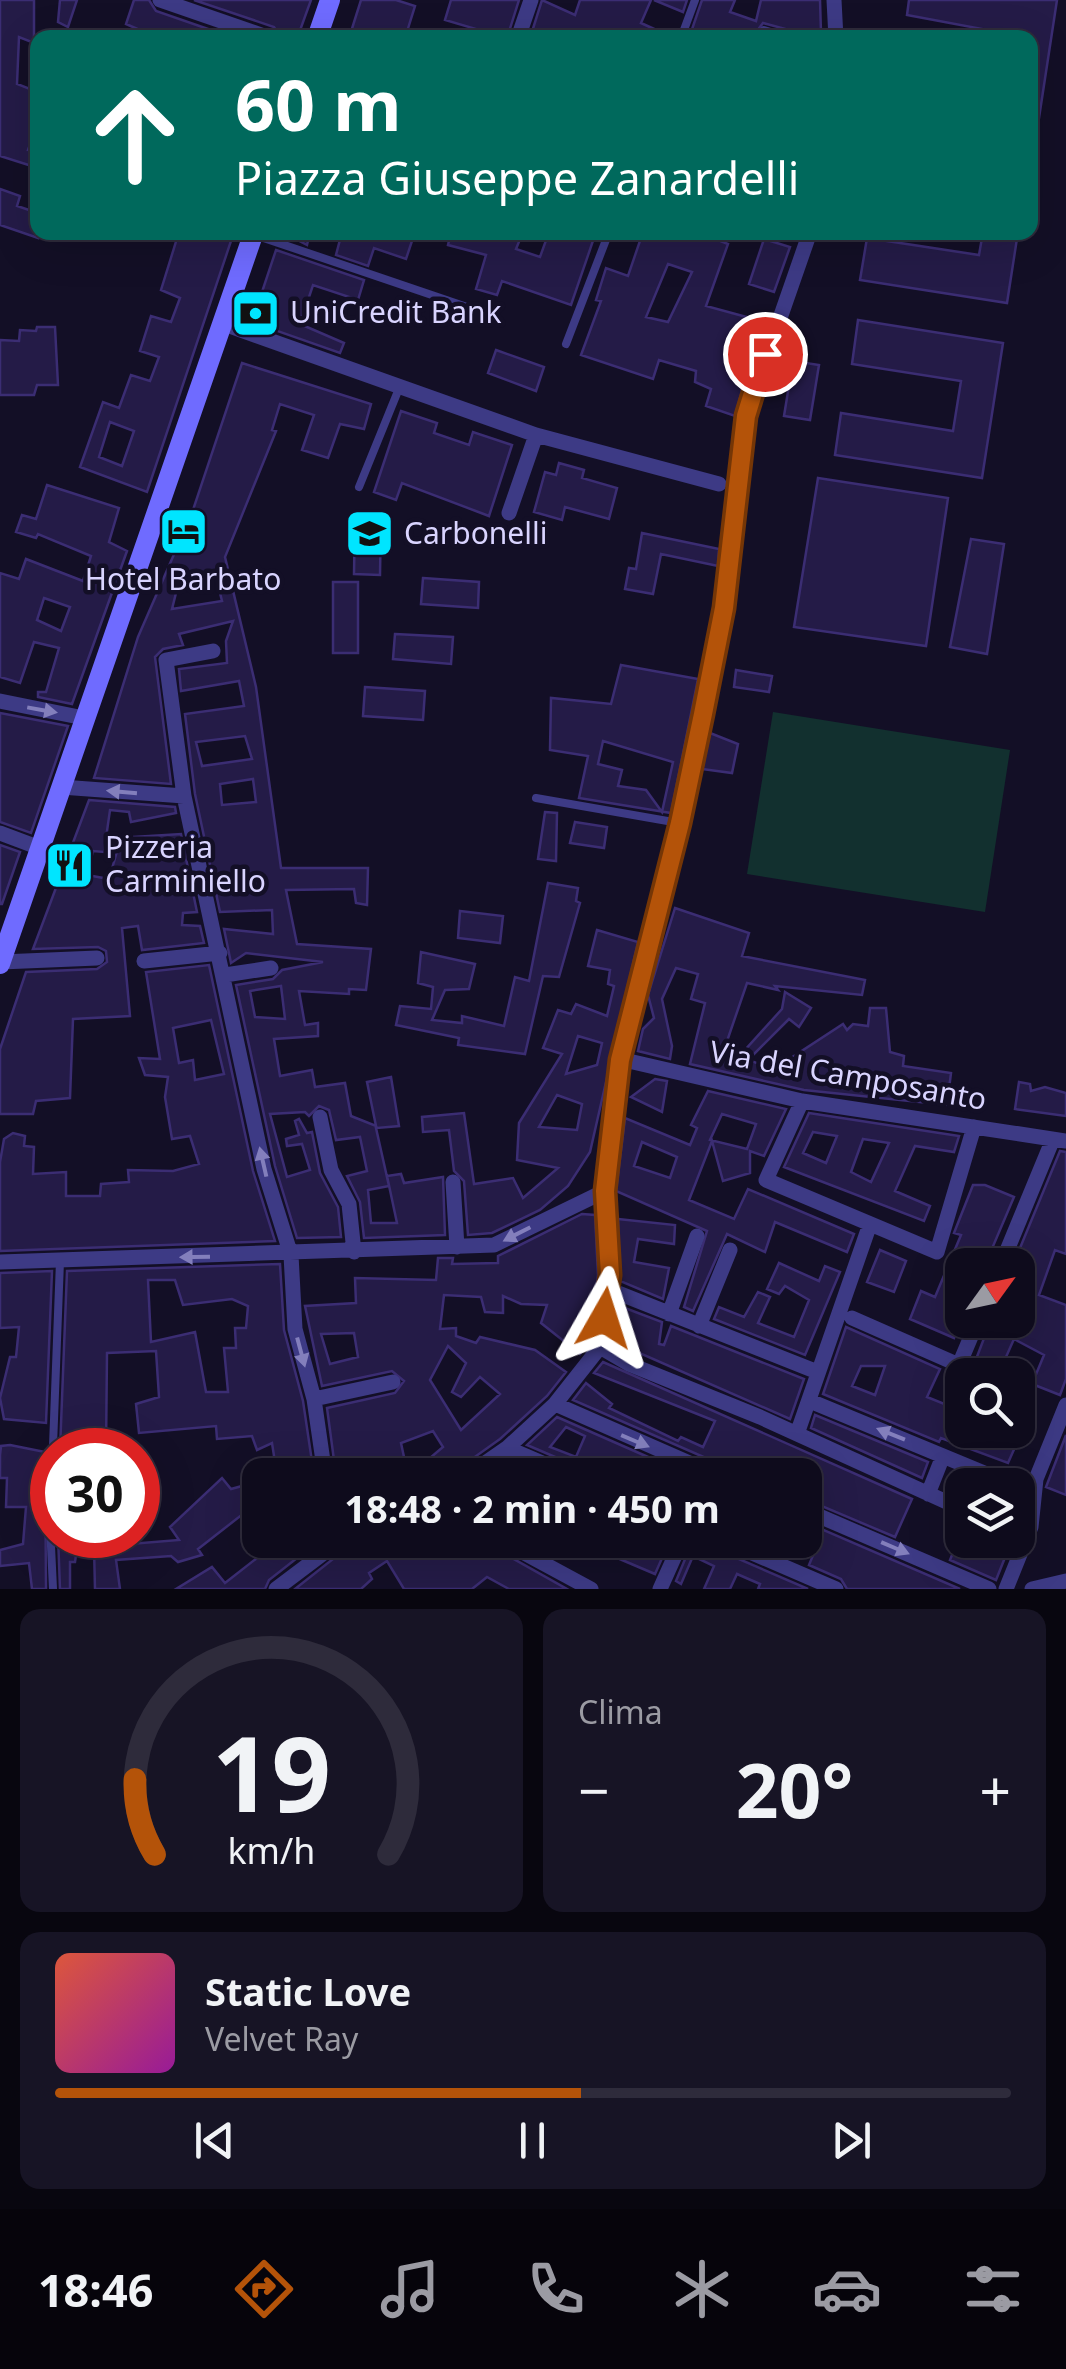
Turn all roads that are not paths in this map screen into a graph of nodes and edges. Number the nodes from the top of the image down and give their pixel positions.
1 (162, 0) edge
2 (330, 0) edge
3 (532, 0) edge
4 (694, 0) edge
5 (834, 0) edge
6 (247, 30) edge
7 (320, 30) edge
8 (521, 30) edge
9 (684, 30) edge
10 (836, 30) edge
11 (252, 240) edge
12 (272, 240) edge
13 (606, 240) edge
14 (804, 240) edge
15 (473, 309) dead end
16 (221, 323) junction
17 (566, 344) dead end
18 (400, 386) junction
19 (536, 435) junction
20 (719, 484) dead end
21 (360, 487) dead end
22 (508, 512) dead end
23 (213, 651) dead end
24 (0, 700) edge
25 (84, 718) junction
26 (60, 787) junction
27 (184, 796) junction
28 (536, 798) dead end
29 (680, 823) junction
30 (0, 833) edge
31 (40, 848) junction
32 (220, 953) junction
33 (96, 958) dead end
34 (144, 961) dead end
35 (0, 963) edge
36 (271, 968) dead end
37 (225, 975) junction
38 (620, 1060) junction
39 (802, 1101) junction
40 (320, 1117) dead end
41 (974, 1127) junction
42 (1059, 1140) edge
43 (453, 1182) dead end
44 (605, 1191) junction
45 (870, 1224) junction
46 (698, 1236) dead end
47 (457, 1247) junction
48 (1008, 1248) edge
49 (730, 1250) dead end
50 (354, 1252) junction
51 (291, 1255) junction
52 (60, 1261) junction
53 (0, 1262) edge
54 (608, 1289) junction
55 (669, 1314) junction
56 (852, 1318) dead end
57 (699, 1326) junction
58 (970, 1338) edge
59 (600, 1348) junction
60 (815, 1371) junction
61 (393, 1382) dead end
62 (314, 1399) junction
63 (810, 1401) junction
64 (555, 1404) junction
65 (1066, 1405) edge
66 (797, 1434) junction
67 (507, 1448) junction
68 (943, 1456) junction
69 (322, 1458) edge
70 (493, 1458) edge
71 (524, 1458) edge
72 (678, 1458) edge
73 (972, 1468) edge
74 (1035, 1486) edge
75 (928, 1494) junction
76 (945, 1502) edge
77 (822, 1517) edge
78 (315, 1558) edge
79 (530, 1558) edge
80 (674, 1558) edge
81 (764, 1558) edge
82 (1015, 1558) edge
83 (1066, 1581) edge
84 (569, 1585) edge
85 (53, 1589) edge
86 (276, 1589) edge
87 (591, 1589) edge
88 (660, 1589) edge
89 (836, 1589) edge
90 (989, 1589) edge
91 (1006, 1589) edge
92 (1032, 1589) edge

1 - 6 street
2 - 7 main road
3 - 8 street
4 - 9 lane
5 - 10 street
11 - 16 main road
12 - 15 lane
13 - 17 lane
14 - 29 street
16 - 18 street
16 - 25 main road
18 - 19 street
18 - 21 lane
19 - 20 street
19 - 22 street
23 - 27 street
24 -> 25 street
25 - 26 main road
27 -> 26 street
26 - 31 main road
27 - 32 street
28 - 29 lane
29 - 38 street
30 - 31 street
31 - 35 main road
32 - 34 street
32 - 37 street
33 - 35 street
36 - 37 street
51 -> 37 street
38 - 39 street, Via del Camposanto
38 - 44 street
39 - 41 street, Via del Camposanto
39 - 45 street
40 - 50 street
41 - 42 street, Via del Camposanto
41 - 45 street
42 - 48 street
43 - 47 street
44 -> 47 street
44 - 54 street
45 - 60 street
46 - 55 street
47 - 50 street
49 - 57 street
50 - 51 street
51 -> 52 street
51 -> 62 street
52 - 53 street
52 - 85 lane
54 - 55 street
54 - 59 street
55 - 57 street
56 - 58 street
57 - 60 street
59 - 64 street
59 - 66 street
60 - 63 street
61 - 62 street
62 - 69 street
63 - 66 street
68 -> 63 street
64 - 67 street
64 -> 72 street
65 - 74 street
66 - 75 street
67 - 70 street
67 - 71 street
68 - 73 street
68 - 75 street
75 - 76 street
77 -> 90 street
78 - 86 street
79 - 84 street
80 - 88 street
81 - 89 street
82 - 91 street
83 - 92 street
84 - 87 street

